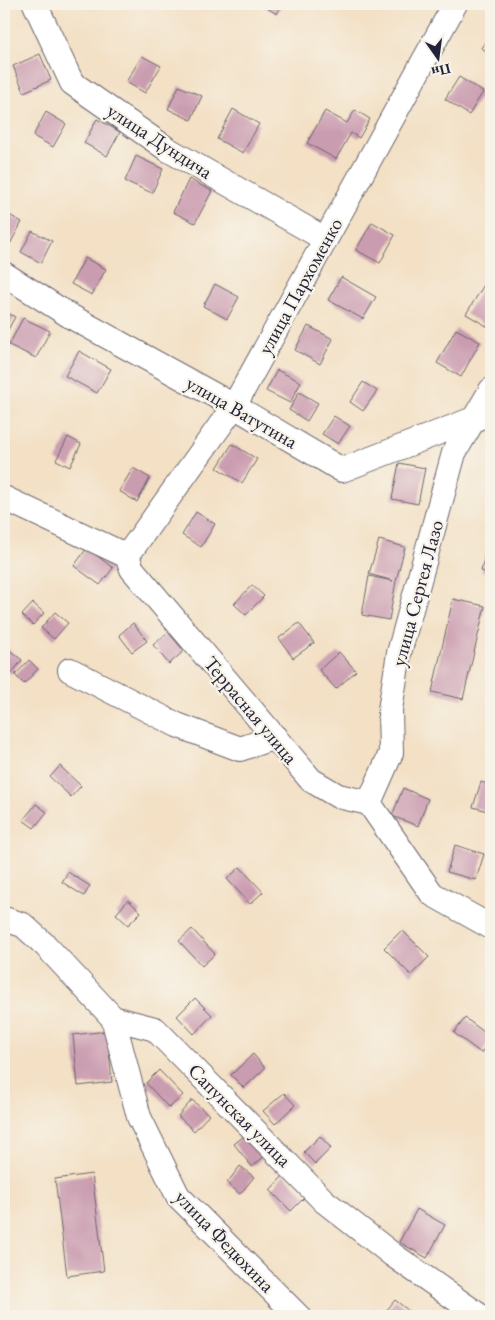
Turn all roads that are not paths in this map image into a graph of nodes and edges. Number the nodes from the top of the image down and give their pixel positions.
1 (35, 4) edge
2 (454, 4) edge
3 (326, 239) junction
4 (4, 274) edge
5 (491, 390) edge
6 (234, 406) junction
7 (484, 417) edge
8 (4, 498) edge
9 (127, 556) junction
10 (70, 670) dead end
11 (275, 737) junction
12 (369, 803) junction
13 (4, 919) edge
14 (491, 927) edge
15 (113, 1018) junction
16 (298, 1316) edge
17 (480, 1316) edge

1 - 3 street, улица Дундича
2 - 3 street, улица Пархоменко
3 - 6 street, улица Пархоменко
4 - 6 street, улица Ватутина
5 - 7 street, улица Сергея Лазо
6 - 7 street, улица Ватутина
6 - 9 street, улица Пархоменко
7 - 12 street, улица Сергея Лазо
8 - 9 street
9 - 11 street, Террасная улица
10 - 11 street
11 - 12 street, Террасная улица
12 - 14 street
13 - 15 street
15 - 16 street, улица Федюхина
15 - 17 street, Сапунская улица

